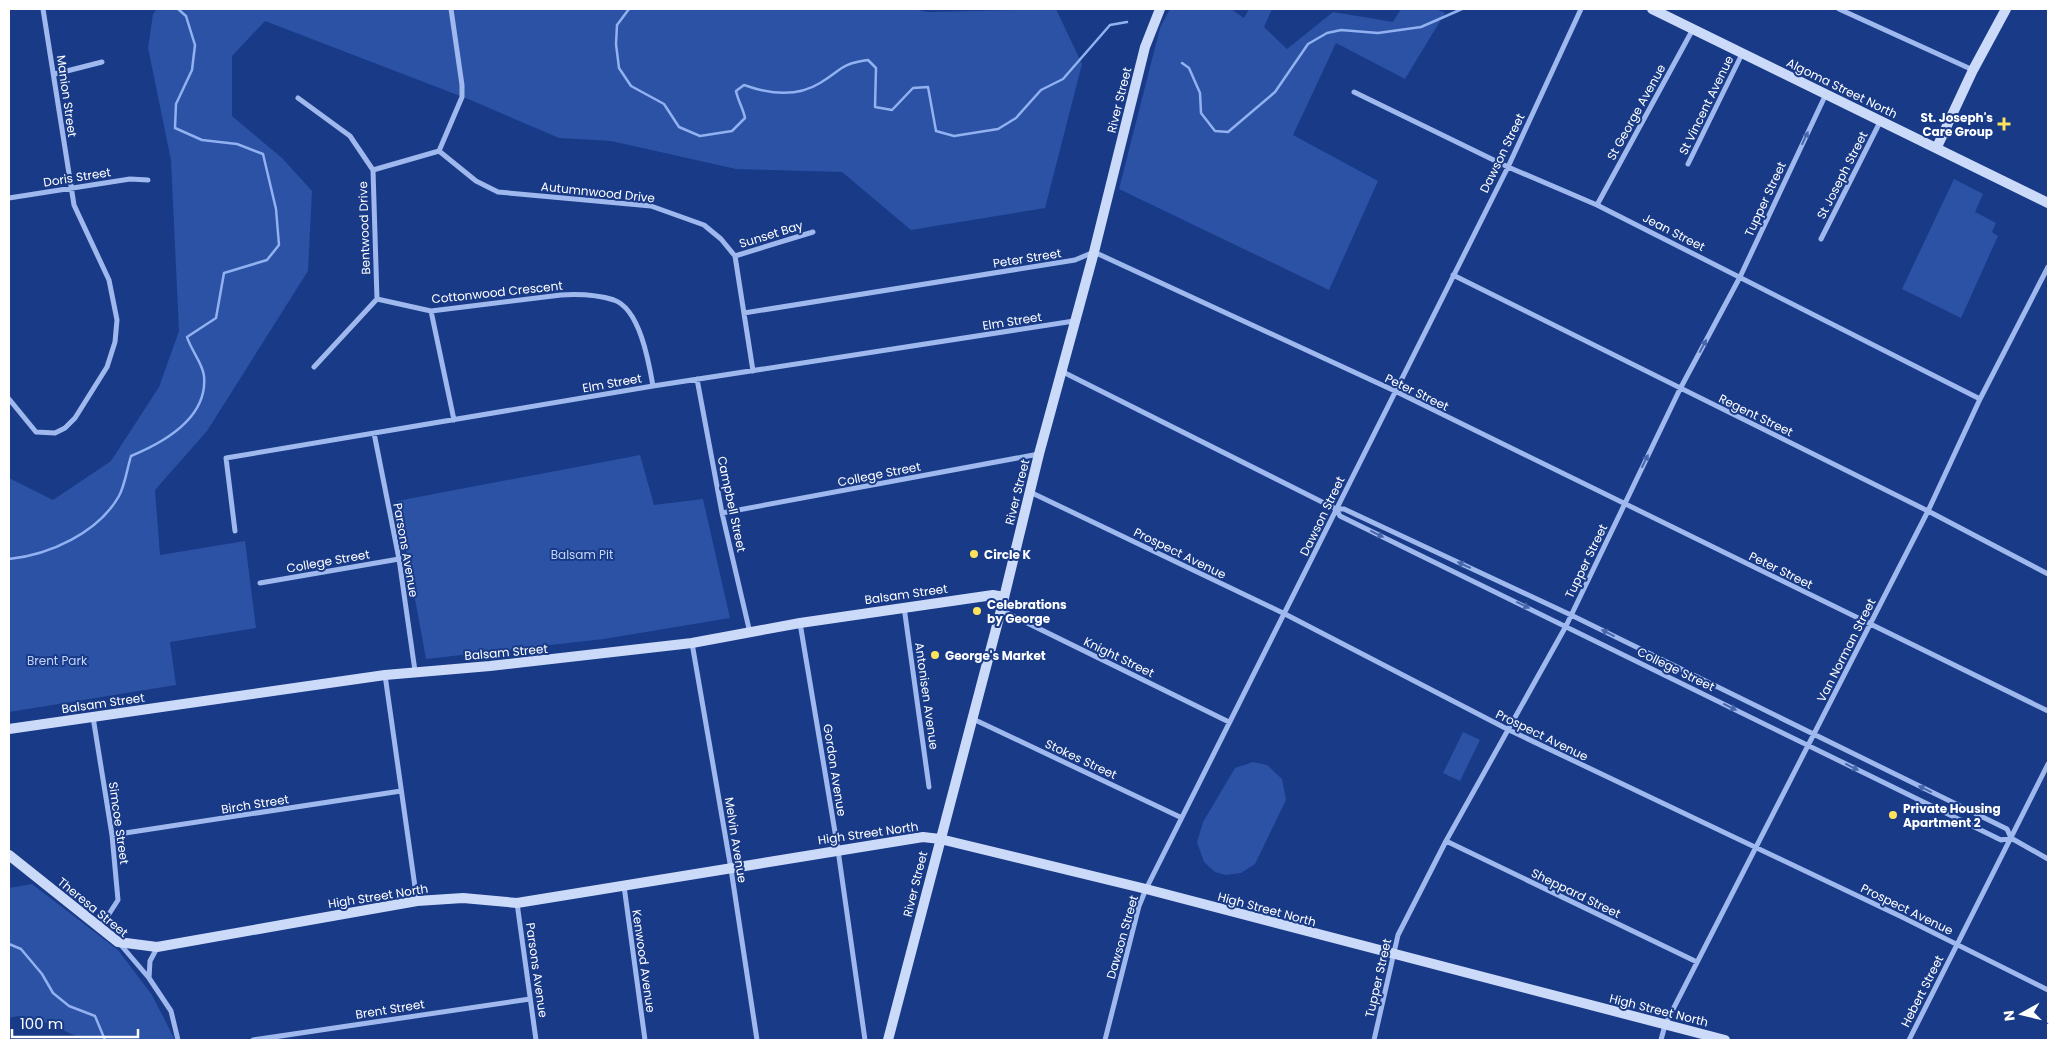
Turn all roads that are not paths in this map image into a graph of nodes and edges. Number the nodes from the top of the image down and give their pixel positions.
1 (43, 9) edge
2 (451, 9) edge
3 (1160, 9) edge
4 (1580, 9) edge
5 (1652, 9) edge
6 (1839, 9) edge
7 (2006, 9) edge
8 (1694, 28) junction
9 (1742, 54) junction
10 (102, 62) dead end
11 (1973, 70) junction
12 (54, 74) junction
13 (1354, 92) dead end
14 (1826, 93) junction
15 (298, 98) dead end
16 (1881, 120) junction
17 (1937, 147) junction
18 (439, 151) junction
19 (1688, 164) dead end
20 (1508, 167) junction
21 (372, 170) junction
22 (148, 180) dead end
23 (70, 187) junction
24 (9, 198) edge
25 (2048, 203) edge
26 (1597, 205) junction
27 (813, 232) dead end
28 (1820, 239) dead end
29 (1094, 252) junction
30 (735, 256) junction
31 (2048, 267) edge
32 (1453, 275) junction
33 (1740, 277) junction
34 (377, 299) junction
35 (431, 311) junction
36 (744, 313) junction
37 (1074, 321) junction
38 (314, 367) dead end
39 (754, 371) junction
40 (1061, 371) junction
41 (697, 379) junction
42 (653, 386) junction
43 (1680, 389) junction
44 (1395, 391) junction
45 (9, 399) edge
46 (1980, 399) junction
47 (454, 420) junction
48 (374, 433) junction
49 (1039, 454) junction
50 (1030, 492) junction
51 (1624, 505) junction
52 (1336, 509) junction
53 (1928, 511) junction
54 (722, 513) junction
55 (235, 531) dead end
56 (400, 559) junction
57 (2048, 574) edge
58 (260, 583) dead end
59 (1004, 597) junction
60 (904, 607) junction
61 (1001, 610) junction
62 (1285, 614) junction
63 (1571, 615) junction
64 (800, 623) junction
65 (1869, 624) junction
66 (1566, 626) junction
67 (750, 633) junction
68 (692, 644) junction
69 (1646, 652) junction
70 (1640, 662) junction
71 (415, 672) junction
72 (385, 675) junction
73 (2048, 711) edge
74 (92, 717) junction
75 (973, 719) junction
76 (1229, 722) junction
77 (9, 729) edge
78 (1509, 730) junction
79 (1814, 735) junction
80 (1809, 746) junction
81 (2048, 764) edge
82 (929, 787) dead end
83 (402, 791) junction
84 (1180, 817) junction
85 (112, 836) junction
86 (2011, 838) junction
87 (940, 839) junction
88 (1446, 841) junction
89 (1755, 848) junction
90 (838, 850) junction
91 (9, 855) edge
92 (2048, 859) edge
93 (731, 869) junction
94 (624, 885) junction
95 (1146, 889) junction
96 (417, 901) junction
97 (517, 903) junction
98 (100, 928) junction
99 (118, 942) junction
100 (1957, 945) junction
101 (157, 947) junction
102 (1394, 956) junction
103 (1697, 962) junction
104 (149, 978) junction
105 (2048, 990) edge
106 (530, 998) junction
107 (1665, 1025) junction
108 (178, 1040) edge
109 (252, 1040) edge
110 (536, 1040) edge
111 (645, 1040) edge
112 (756, 1040) edge
113 (865, 1040) edge
114 (888, 1040) edge
115 (1105, 1040) edge
116 (1374, 1040) edge
117 (1661, 1040) edge
118 (1725, 1040) edge
119 (1909, 1040) edge

1 - 12 street, Manion Street
2 - 18 street
3 - 29 main road, River Street
4 - 20 street, Dawson Street
5 - 8 main road, Algoma Street North
6 - 11 street
7 - 11 main road
8 - 9 main road, Algoma Street North
8 - 26 street, St George Avenue
9 - 14 main road, Algoma Street North
9 - 19 street, St Vincent Avenue
10 - 12 street
11 - 17 main road
12 - 23 street, Manion Street
13 - 20 street, Jean Street
14 - 16 main road, Algoma Street North
33 -> 14 street, Tupper Street
15 - 21 street, Bentwood Drive
16 - 17 main road, Algoma Street North
16 - 28 street, St Joseph Street
17 - 25 main road, Algoma Street North
18 - 21 street
18 - 30 street, Autumnwood Drive
20 - 26 street, Jean Street
20 - 32 street, Dawson Street
21 - 34 street, Bentwood Drive
22 - 23 street, Doris Street
23 - 24 street, Doris Street
23 - 45 street, Manion Street
26 - 33 street, Jean Street
27 - 30 street, Sunset Bay
29 - 36 street, Peter Street
29 - 37 main road, River Street
29 - 44 street, Peter Street
30 - 36 street
31 - 46 street, Van Norman Street
32 - 43 street, Regent Street
32 - 44 street, Dawson Street
43 -> 33 street, Tupper Street
33 - 46 street, Jean Street
34 - 35 street, Cottonwood Crescent
34 - 38 street
35 - 42 street, Cottonwood Crescent
35 - 47 street
36 - 39 street
37 - 39 street, Elm Street
37 - 40 main road, River Street
39 - 41 street, Elm Street
40 - 49 main road, River Street
40 - 52 street, College Street
41 - 42 street, Elm Street
41 - 54 street, Campbell Street
42 - 47 street, Elm Street
51 -> 43 street, Tupper Street
43 - 53 street, Regent Street
44 - 51 street, Peter Street
44 - 52 street, Dawson Street
46 - 53 street, Van Norman Street
47 - 48 street, Elm Street
48 - 55 street, Elm Street
48 - 56 street, Parsons Avenue
49 - 50 main road, River Street
49 - 54 street, College Street
50 - 59 main road, River Street
50 - 62 street, Prospect Avenue
51 - 63 street, Tupper Street
51 - 65 street, Peter Street
52 - 62 street, Dawson Street
63 -> 52 street, College Street
52 -> 66 street, College Street
53 - 57 street, Regent Street
53 - 65 street, Van Norman Street
54 - 67 street, Campbell Street
56 - 58 street, College Street
56 - 71 street, Parsons Avenue
59 - 60 main road, Balsam Street
59 - 61 main road, River Street
60 - 64 main road, Balsam Street
60 - 82 street, Antonisen Avenue
61 - 75 main road, River Street
61 - 76 street, Knight Street
62 - 76 street, Dawson Street
62 - 78 street, Prospect Avenue
63 - 66 street, Tupper Street
69 -> 63 street, College Street
64 - 67 main road, Balsam Street
64 - 90 street, Gordon Avenue
65 - 73 street, Peter Street
65 - 79 street, Van Norman Street
66 - 70 street, College Street
66 - 78 street, Tupper Street
67 - 68 main road, Balsam Street
68 - 71 main road, Balsam Street
68 - 93 street, Melvin Avenue
69 - 70 street
69 - 79 street, College Street
70 -> 80 street, College Street
71 - 72 main road, Balsam Street
72 - 74 main road, Balsam Street
72 - 83 street
74 - 77 main road, Balsam Street
74 - 85 street, Simcoe Street
75 - 84 street, Stokes Street
75 - 87 main road, River Street
76 - 84 street, Dawson Street
78 - 88 street, Tupper Street
78 - 89 street, Prospect Avenue
79 - 80 street, Van Norman Street
86 -> 79 street, College Street
80 -> 86 street, College Street
80 - 89 street, Van Norman Street
81 - 86 street, Hebert Street
83 - 85 street, Birch Street
83 - 96 street
84 - 95 street, Dawson Street
85 - 98 street, Simcoe Street
86 - 92 street, College Street
86 - 100 street, Hebert Street
87 - 90 main road, High Street North
87 - 95 main road, High Street North
87 - 114 main road, River Street
88 - 102 street, Tupper Street
88 - 103 street, Sheppard Street
89 - 100 street, Prospect Avenue
89 - 103 street, Van Norman Street
90 - 93 main road, High Street North
90 - 113 street, Gordon Avenue
91 - 98 main road, Theresa Street
93 - 94 main road, High Street North
93 - 112 street, Melvin Avenue
94 - 97 main road, High Street North
94 - 111 street, Kenwood Avenue
95 - 102 main road, High Street North
95 - 115 street, Dawson Street
96 - 97 main road, High Street North
96 - 101 main road, High Street North
97 - 106 street, Parsons Avenue
98 - 99 main road, Theresa Street
99 - 101 main road, High Street North
99 - 104 street, Theresa Street
100 - 105 street, Prospect Avenue
100 - 119 street, Hebert Street
101 - 104 street
102 - 107 main road, High Street North
102 - 116 street, Tupper Street
103 - 107 street, Van Norman Street
104 - 108 street, Theresa Street
106 - 109 street, Brent Street
106 - 110 street, Parsons Avenue
107 - 117 street, Van Norman Street
107 - 118 main road, High Street North

